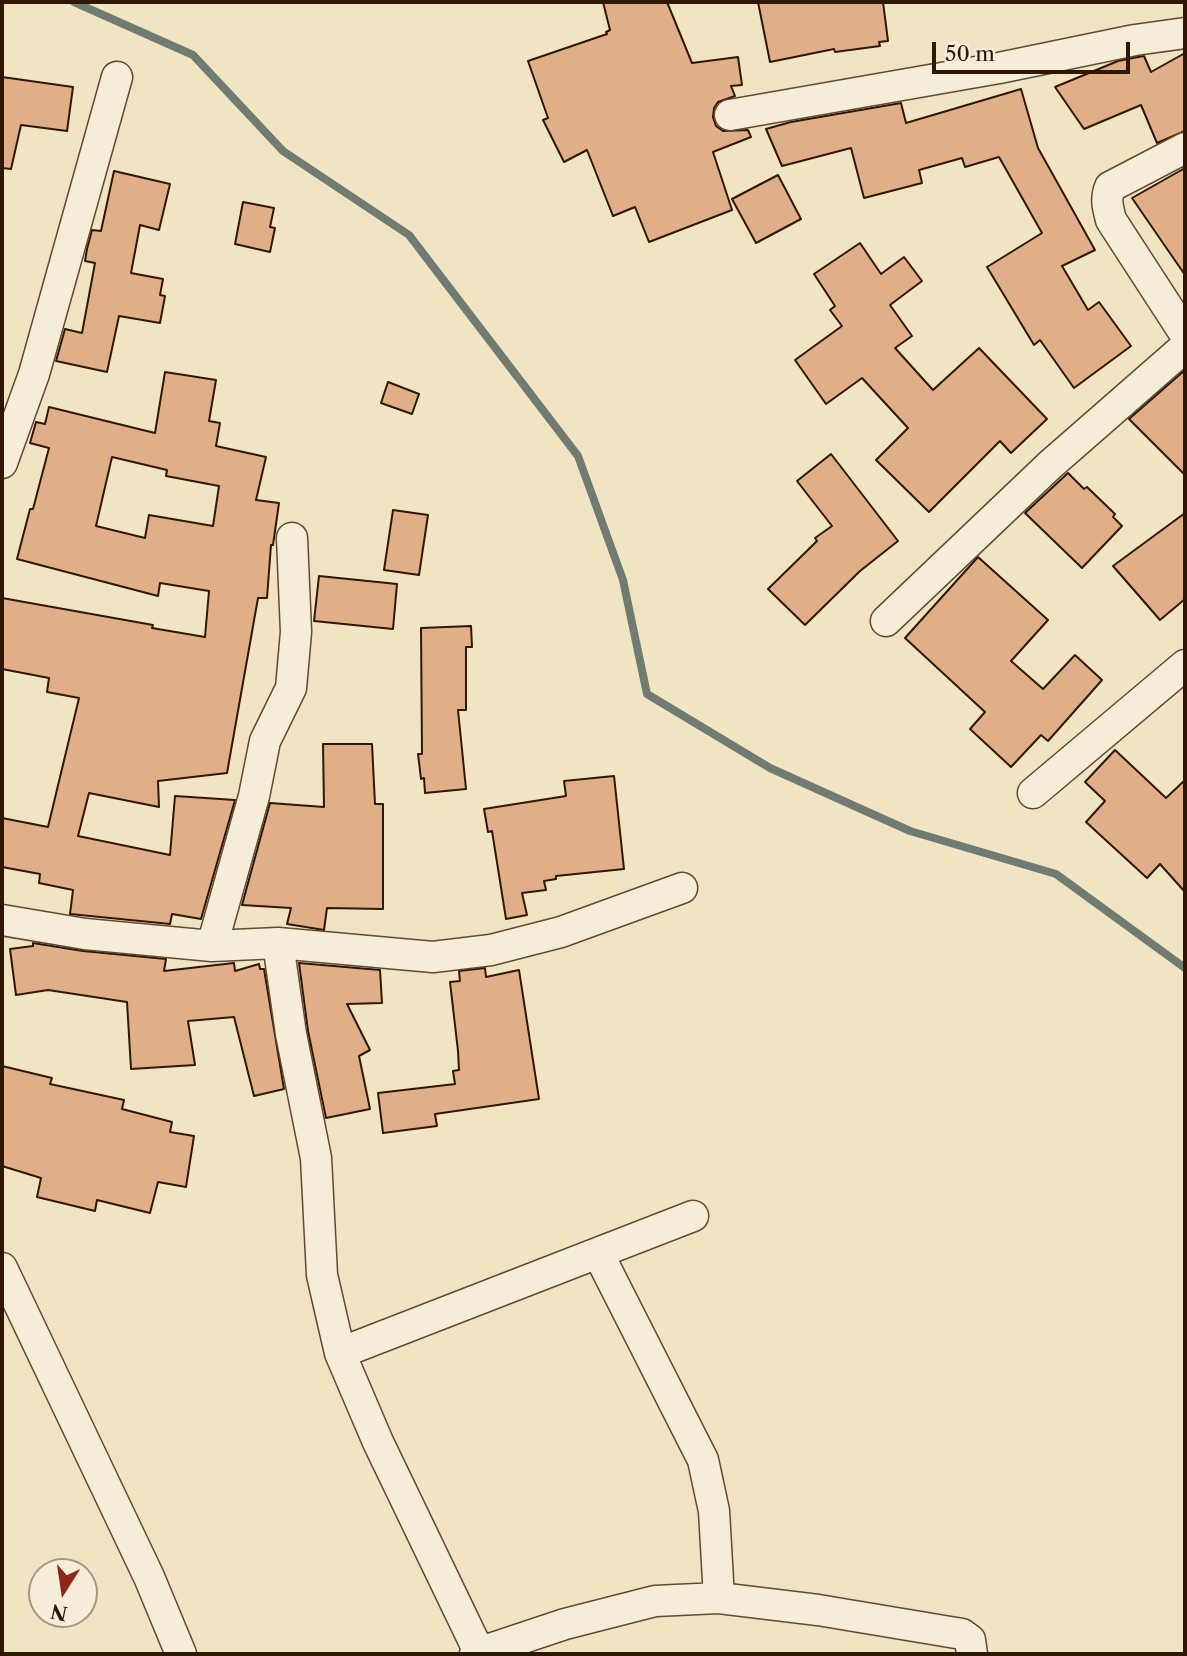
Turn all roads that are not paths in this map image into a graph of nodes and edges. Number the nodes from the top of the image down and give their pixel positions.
1 (1185, 33) edge
2 (117, 77) dead end
3 (730, 116) dead end
4 (1185, 148) edge
5 (1185, 334) edge
6 (1185, 347) edge
7 (2, 463) edge
8 (292, 538) dead end
9 (886, 621) dead end
10 (1185, 665) edge
11 (1033, 793) dead end
12 (682, 888) dead end
13 (2, 920) edge
14 (278, 943) junction
15 (212, 946) junction
16 (692, 1216) dead end
17 (598, 1253) junction
18 (2, 1268) edge
19 (340, 1353) junction
20 (719, 1598) junction
21 (477, 1653) edge
22 (181, 1654) edge
23 (972, 1654) edge

1 - 3 street
2 - 7 street
4 - 5 street
6 - 9 street
8 - 15 street
10 - 11 street
12 - 14 street
13 - 15 street
14 - 15 street
14 - 19 street
16 - 17 street
17 - 19 street
17 - 20 street
18 - 22 street
19 - 21 street
20 - 21 street
20 - 23 street

